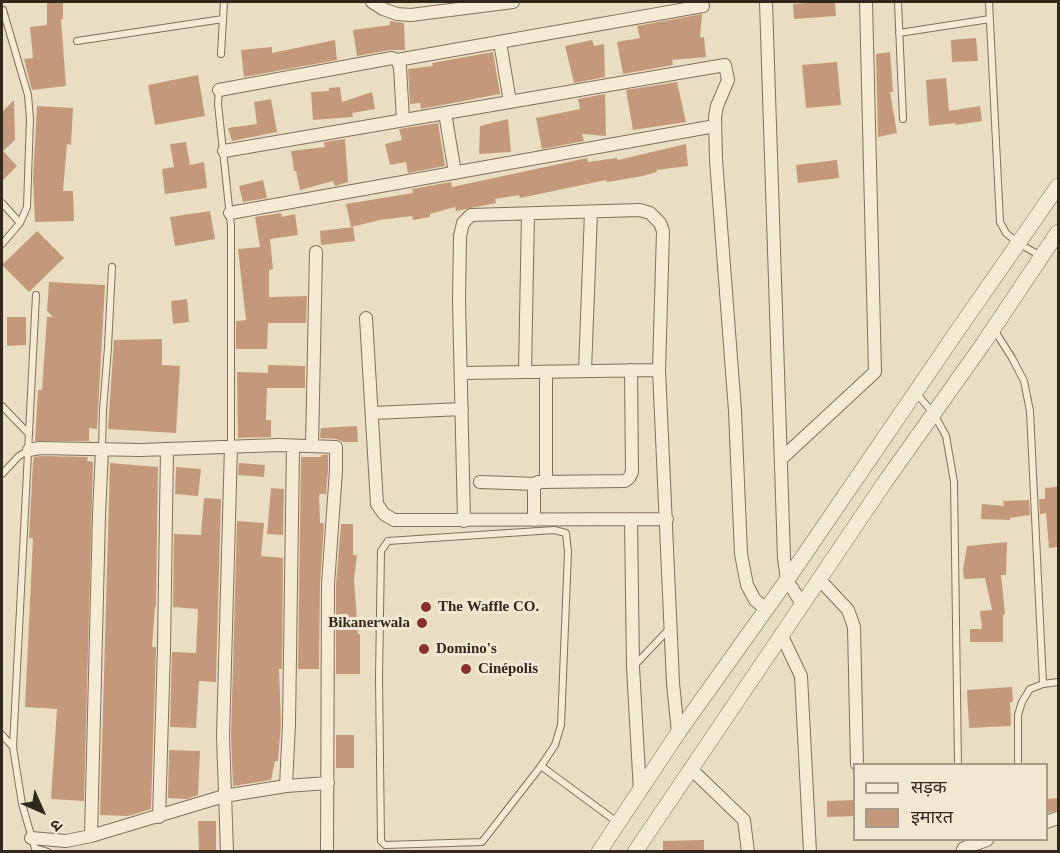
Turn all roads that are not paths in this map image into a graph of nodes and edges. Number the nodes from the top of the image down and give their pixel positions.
1 (224, 2) edge
2 (372, 2) edge
3 (513, 2) edge
4 (766, 2) edge
5 (866, 2) edge
6 (898, 2) edge
7 (989, 2) edge
8 (704, 6) dead end
9 (2, 8) edge
10 (223, 19) junction
11 (990, 20) junction
12 (899, 33) junction
13 (77, 41) dead end
14 (500, 42) junction
15 (221, 54) dead end
16 (397, 60) junction
17 (219, 90) joint
18 (510, 102) junction
19 (445, 113) junction
20 (903, 119) dead end
21 (403, 120) junction
22 (716, 126) junction
23 (224, 151) junction
24 (455, 173) junction
25 (1059, 186) edge
26 (2, 203) edge
27 (591, 212) junction
28 (230, 213) junction
29 (528, 214) junction
30 (20, 223) junction
31 (1059, 232) edge
32 (1018, 243) junction
33 (2, 244) edge
34 (316, 252) dead end
35 (1041, 256) junction
36 (112, 267) dead end
37 (36, 295) dead end
38 (366, 318) dead end
39 (994, 329) junction
40 (631, 370) junction
41 (659, 370) junction
42 (585, 371) junction
43 (525, 372) junction
44 (546, 372) junction
45 (461, 373) junction
46 (915, 392) junction
47 (2, 406) edge
48 (462, 409) junction
49 (373, 413) junction
50 (934, 414) junction
51 (29, 434) junction
52 (231, 446) junction
53 (293, 446) junction
54 (312, 446) junction
55 (166, 449) junction
56 (29, 450) junction
57 (102, 450) junction
58 (781, 459) junction
59 (2, 474) edge
60 (480, 482) dead end
61 (541, 482) junction
62 (631, 519) junction
63 (667, 519) junction
64 (534, 520) junction
65 (464, 521) junction
66 (787, 580) junction
67 (820, 580) junction
68 (802, 604) junction
69 (766, 609) junction
70 (671, 627) junction
71 (781, 634) junction
72 (633, 667) junction
73 (1059, 682) edge
74 (1042, 684) junction
75 (678, 733) junction
76 (2, 735) edge
77 (13, 747) junction
78 (856, 763) edge
79 (958, 763) edge
80 (1018, 763) edge
81 (541, 766) junction
82 (690, 768) junction
83 (327, 783) junction
84 (286, 786) junction
85 (640, 792) junction
86 (224, 796) junction
87 (159, 817) junction
88 (617, 822) junction
89 (91, 836) junction
90 (983, 841) edge
91 (34, 846) edge
92 (963, 846) edge
93 (48, 852) edge
94 (227, 852) edge
95 (327, 852) edge
96 (599, 852) edge
97 (634, 852) edge
98 (748, 852) edge
99 (810, 852) edge

1 - 10 lane
2 - 3 street
4 - 58 street
5 - 58 street
6 - 12 lane
7 - 11 lane
8 - 14 street
9 - 30 lane
10 - 13 lane
10 - 15 lane
11 - 12 lane
11 - 32 lane
12 - 20 lane
14 - 16 street
14 - 18 street
16 - 17 street
16 - 21 street
17 - 23 lane
18 - 19 street
18 - 22 street
19 - 21 street
19 - 24 street
21 - 23 street
22 - 24 street
22 - 69 street
23 - 28 lane
24 - 28 street
25 - 32 street
26 - 30 lane
27 - 29 street
27 - 41 street
27 - 42 street
28 - 52 lane
29 - 43 street
29 - 45 street
30 - 33 lane
31 - 35 street
32 - 35 lane
32 - 46 street
34 - 54 street
35 - 39 street
36 - 57 lane
37 - 51 lane
38 - 49 street
39 - 50 street
39 - 74 lane
40 - 41 street
40 - 42 street
40 - 61 street
41 - 63 street
42 - 44 street
43 - 44 street
43 - 45 street
44 - 61 street
45 - 48 street
46 - 50 lane
46 - 66 street
47 - 51 lane
48 - 49 street
48 - 65 street
49 - 65 street
50 - 67 street
50 - 79 lane
51 - 56 lane
52 - 53 street
52 - 55 street
52 - 86 street
53 - 54 street
53 - 84 street
54 - 83 street
55 - 57 street
55 - 87 street
56 - 57 street
56 - 59 lane
56 - 77 lane
57 - 89 street
58 - 66 street
60 - 61 street
61 - 64 street
62 - 63 street
62 - 64 street
62 - 72 street
63 - 70 street
64 - 65 street
66 - 68 street
66 - 69 street
67 - 68 street
67 - 78 street
68 - 71 street
69 - 75 street
70 - 72 lane
70 - 75 street
71 - 82 street
71 - 99 street
72 - 85 street
73 - 74 lane
74 - 80 lane
75 - 85 street
76 - 77 lane
77 - 91 lane
81 - 81 lane
81 - 88 lane
82 - 97 street
82 - 98 street
83 - 84 street
83 - 95 street
84 - 86 street
85 - 88 street
86 - 87 street
86 - 94 street
87 - 89 street
88 - 96 street
89 - 91 street
90 - 92 street
91 - 93 lane

